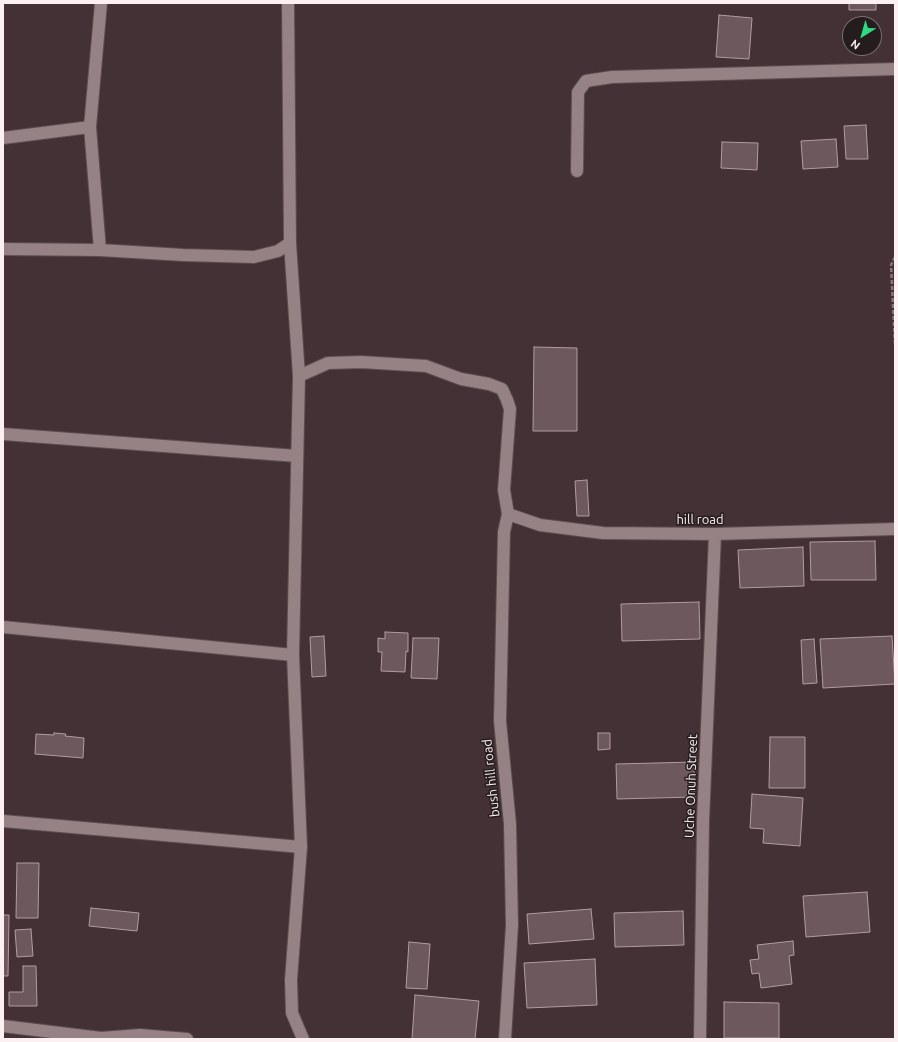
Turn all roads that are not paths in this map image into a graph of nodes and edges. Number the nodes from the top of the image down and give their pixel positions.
1 (101, 3) edge
2 (288, 3) edge
3 (895, 69) edge
4 (90, 127) junction
5 (3, 138) edge
6 (577, 171) dead end
7 (290, 243) junction
8 (3, 249) edge
9 (100, 250) junction
10 (299, 376) junction
11 (3, 434) edge
12 (297, 456) junction
13 (508, 514) junction
14 (895, 529) edge
15 (715, 534) junction
16 (3, 627) edge
17 (293, 656) junction
18 (3, 821) edge
19 (301, 847) junction
20 (3, 1026) edge
21 (187, 1039) edge
22 (303, 1039) edge
23 (505, 1039) edge
24 (700, 1039) edge

1 - 4 street
2 - 7 street
3 - 6 street
4 - 5 street
4 - 9 street
7 - 9 street
7 - 10 street
8 - 9 street
10 - 12 street
10 - 13 street
11 - 12 street
12 - 17 street
13 - 15 street, hill road
13 - 23 street, bush hill road
14 - 15 street, hill road
15 - 24 street, Uche Onuh Street
16 - 17 street
17 - 19 street
18 - 19 street
19 - 22 street
20 - 21 street

